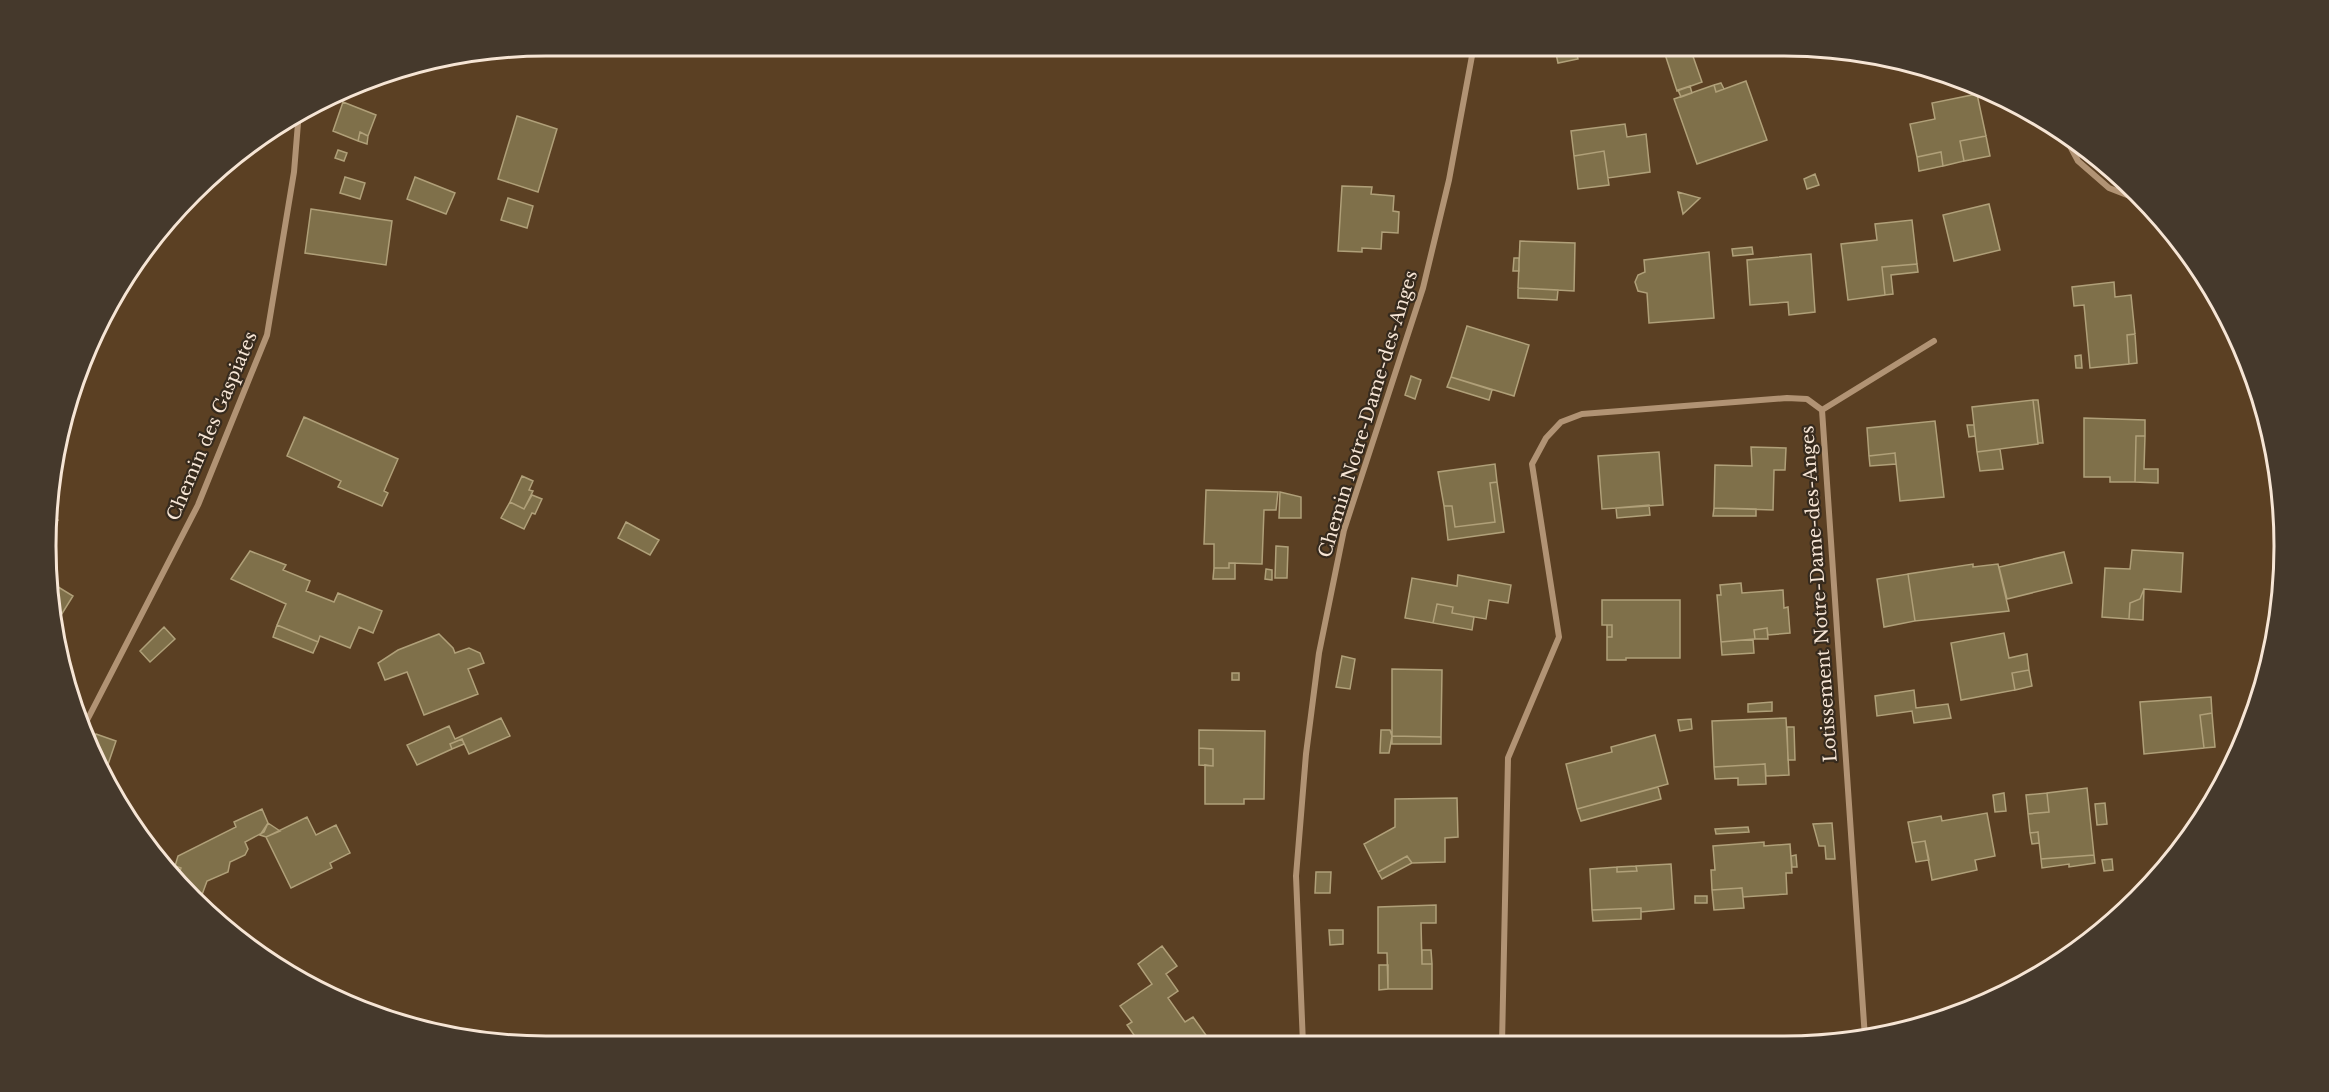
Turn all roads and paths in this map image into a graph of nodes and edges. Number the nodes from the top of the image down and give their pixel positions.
1 (1472, 56) edge
2 (298, 123) edge
3 (2072, 150) edge
4 (2125, 194) edge
5 (1934, 341) dead end
6 (1822, 410) junction
7 (87, 719) edge
8 (1864, 1029) edge
9 (1303, 1036) edge
10 (1502, 1036) edge

1 - 9 street, Chemin Notre-Dame-des-Anges
2 - 7 street, Chemin des Gaspiates
3 - 4 street
5 - 6 street
6 - 8 street, Lotissement Notre-Dame-des-Anges
6 - 10 street, Lotissement Notre-Dame-des-Anges

